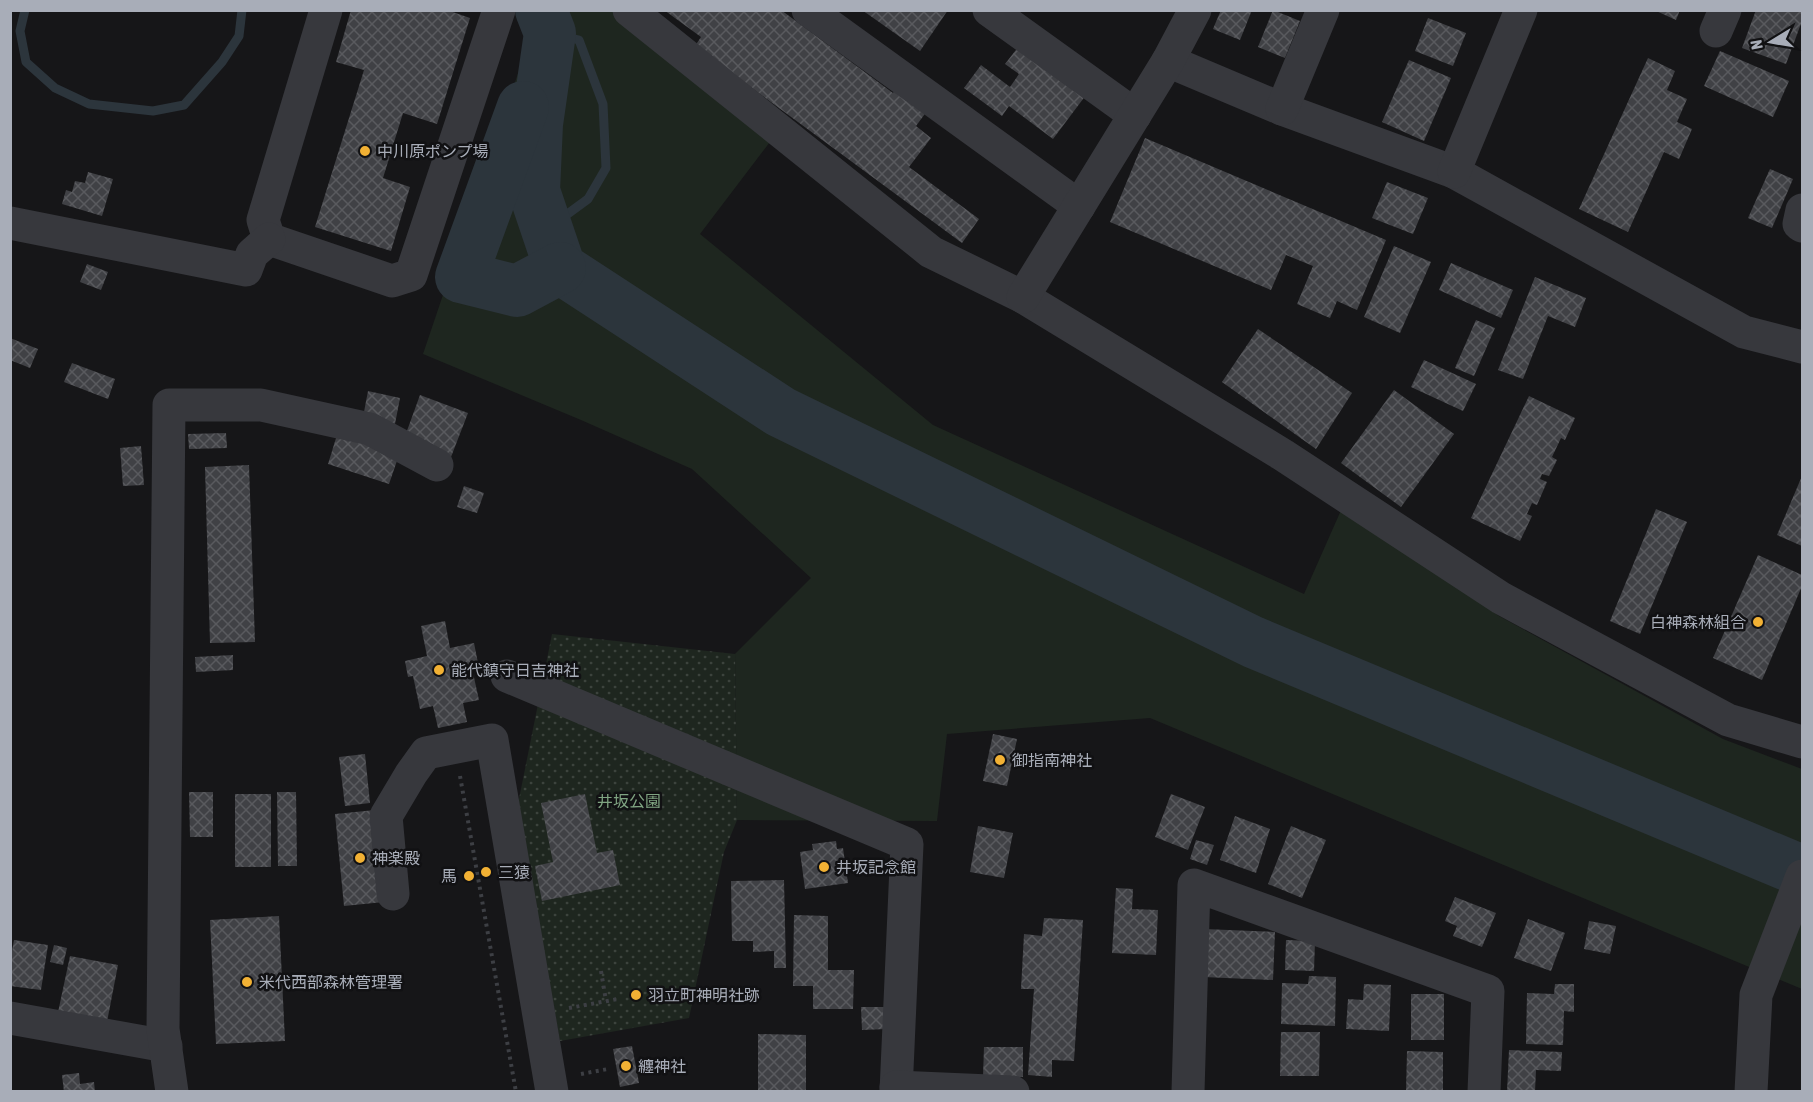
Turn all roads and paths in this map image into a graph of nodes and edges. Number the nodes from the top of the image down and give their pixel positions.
1 (326, 10) edge
2 (499, 10) edge
3 (629, 10) edge
4 (808, 10) edge
5 (989, 10) edge
6 (1195, 10) edge
7 (1323, 10) edge
8 (1521, 10) edge
9 (1168, 61) junction
10 (1282, 109) junction
11 (1135, 115) junction
12 (1454, 172) junction
13 (1079, 206) junction
14 (1803, 210) edge
15 (10, 223) edge
16 (1803, 226) edge
17 (269, 239) junction
18 (1023, 297) junction
19 (1803, 347) edge
20 (437, 465) dead end
21 (507, 676) dead end
22 (1803, 742) edge
23 (455, 747) junction
24 (1803, 876) edge
25 (393, 894) dead end
26 (601, 971) dead end
27 (618, 999) dead end
28 (606, 1001) junction
29 (539, 1014) junction
30 (10, 1018) edge
31 (166, 1046) junction
32 (896, 1089) edge
33 (172, 1092) edge
34 (516, 1092) edge
35 (552, 1092) edge
36 (1013, 1092) edge
37 (1188, 1092) edge
38 (1484, 1092) edge
39 (1751, 1092) edge

1 - 17 street
2 - 17 street
3 - 18 street
4 - 13 street
5 - 11 street
6 - 9 street
7 - 10 street
8 - 12 street
9 - 10 street
9 - 11 street
10 - 12 street
11 - 13 street
12 - 19 street
13 - 18 street
14 - 16 street
15 - 17 street
18 - 22 street
20 - 31 street
21 - 32 street
23 - 25 street
23 - 29 street
23 - 34 path
24 - 39 street
26 - 28 path
27 - 28 path
28 - 29 path
29 - 35 street
30 - 31 street
31 - 33 street
32 - 36 street
37 - 38 street

